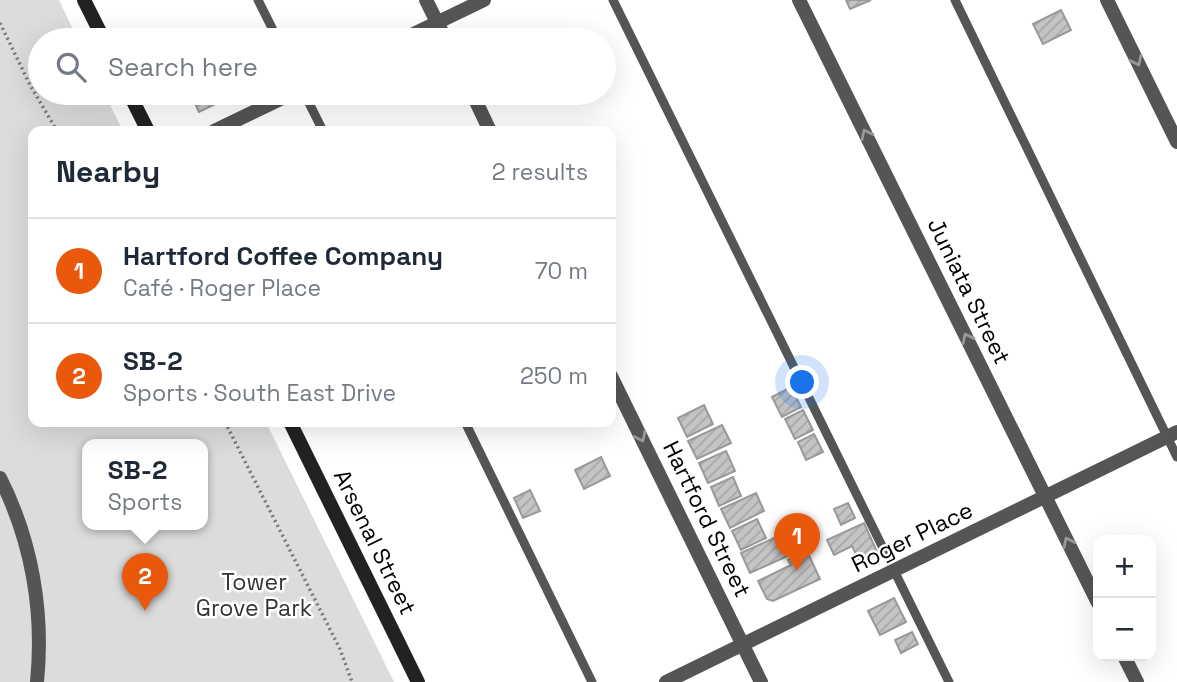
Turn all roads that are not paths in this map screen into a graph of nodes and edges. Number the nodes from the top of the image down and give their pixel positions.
1 (84, 0) edge
2 (258, 0) edge
3 (426, 0) edge
4 (484, 0) edge
5 (613, 0) edge
6 (799, 0) edge
7 (955, 0) edge
8 (1107, 0) edge
9 (437, 23) junction
10 (98, 28) edge
11 (272, 28) edge
12 (426, 28) edge
13 (440, 28) edge
14 (135, 105) edge
15 (268, 105) edge
16 (310, 105) edge
17 (478, 105) edge
18 (146, 126) edge
19 (224, 126) edge
20 (320, 126) edge
21 (488, 126) edge
22 (1177, 142) edge
23 (616, 386) edge
24 (292, 427) edge
25 (467, 427) edge
26 (1172, 434) edge
27 (1177, 457) edge
28 (0, 478) edge
29 (1045, 496) junction
30 (894, 570) junction
31 (1096, 598) edge
32 (743, 645) junction
33 (1126, 661) edge
34 (37, 682) edge
35 (418, 682) edge
36 (592, 682) edge
37 (666, 682) edge
38 (761, 682) edge
39 (949, 682) edge
40 (1137, 682) edge

1 - 10 main road
2 - 11 lane
3 - 9 street
4 - 9 street
5 - 30 lane
29 -> 6 street, Juniata Street
7 - 26 lane
8 -> 22 street
9 - 12 street
9 - 13 street
14 - 18 main road
15 - 19 street
16 - 20 lane
17 - 21 street
23 -> 32 street, Hartford Street
24 - 35 main road, Arsenal Street
25 - 36 lane
26 - 27 lane
26 - 29 street, Roger Place
28 - 34 street
29 - 30 street, Roger Place
31 -> 29 street, Juniata Street
30 - 32 street, Roger Place
30 - 39 lane
32 - 37 street, Roger Place
32 - 38 street, Hartford Street
33 - 40 street

